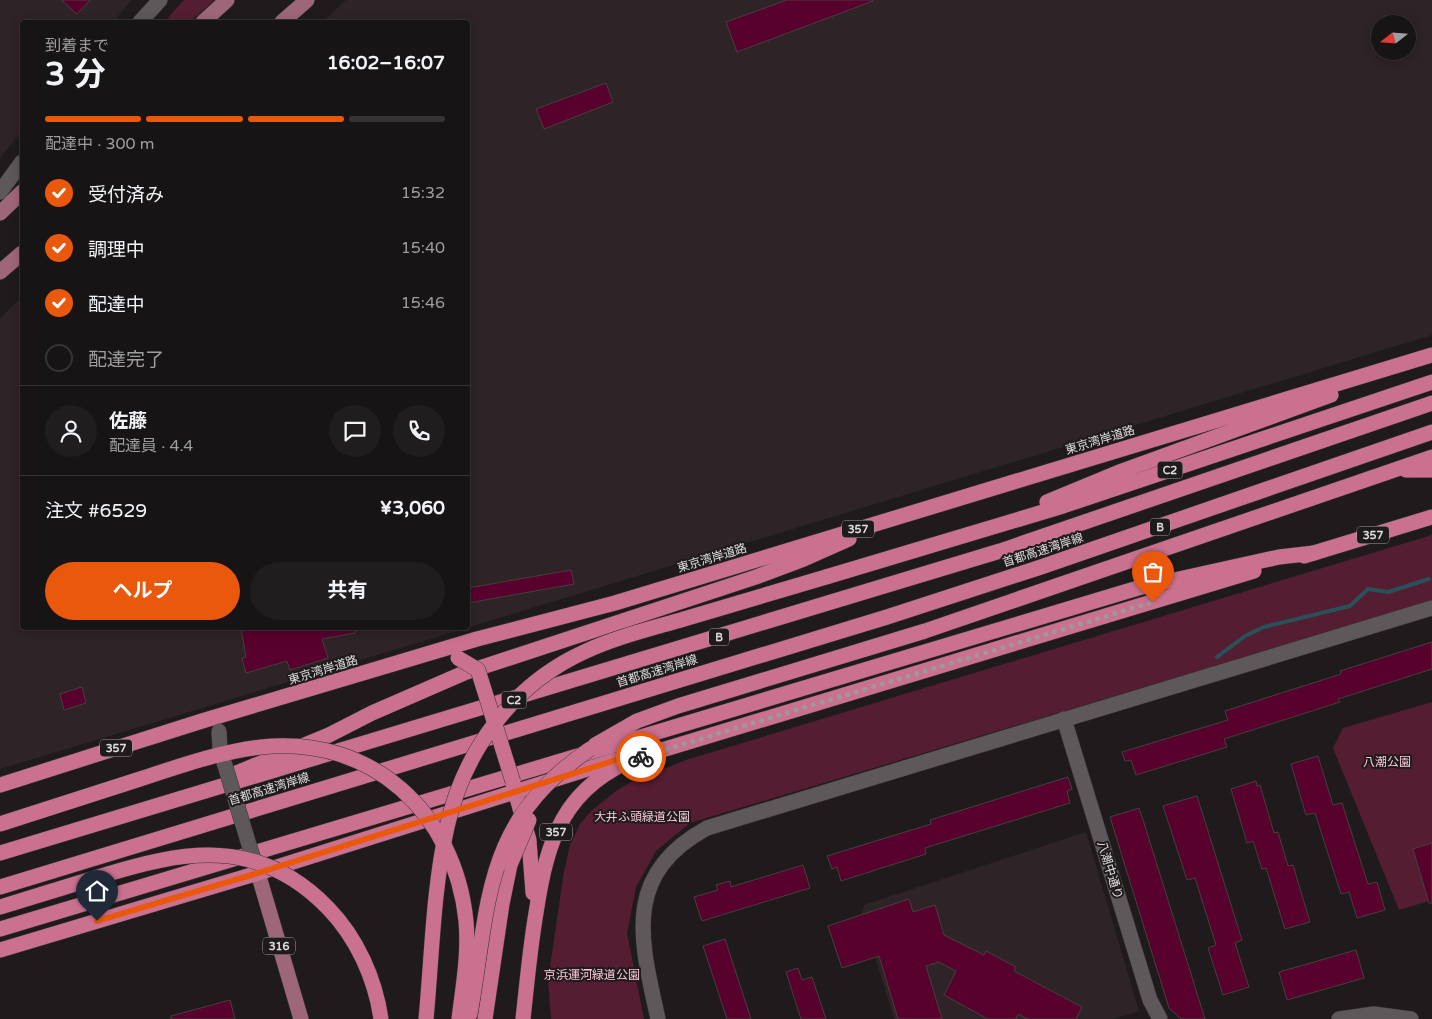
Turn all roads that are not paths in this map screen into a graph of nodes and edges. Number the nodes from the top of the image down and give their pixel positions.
1 (160, 0) edge
2 (227, 0) edge
3 (307, 0) edge
4 (142, 20) edge
5 (204, 20) edge
6 (284, 20) edge
7 (20, 165) edge
8 (0, 192) edge
9 (20, 194) edge
10 (0, 213) edge
11 (20, 255) edge
12 (0, 272) edge
13 (1432, 354) edge
14 (1382, 370) junction
15 (1432, 382) edge
16 (1432, 404) edge
17 (1432, 432) edge
18 (1432, 457) edge
19 (1394, 470) junction
20 (1432, 470) edge
21 (1432, 517) edge
22 (883, 522) junction
23 (993, 527) junction
24 (1314, 553) junction
25 (1432, 608) edge
26 (283, 697) junction
27 (232, 713) junction
28 (1064, 719) junction
29 (590, 749) junction
30 (639, 757) junction
31 (0, 785) edge
32 (514, 787) junction
33 (149, 809) junction
34 (0, 824) edge
35 (0, 853) edge
36 (258, 873) junction
37 (0, 887) edge
38 (0, 907) edge
39 (0, 929) edge
40 (531, 945) junction
41 (0, 950) edge
42 (301, 1019) edge
43 (382, 1019) edge
44 (426, 1019) edge
45 (459, 1019) edge
46 (469, 1019) edge
47 (485, 1019) edge
48 (523, 1019) edge
49 (658, 1019) edge
50 (1160, 1019) edge
51 (1340, 1019) edge
52 (1411, 1019) edge

1 - 4 street
2 - 5 main road
3 - 6 main road
7 - 8 street
9 - 10 main road
11 - 12 main road
13 - 14 highway, 東京湾岸道路 / 357
14 - 22 highway, 東京湾岸道路 / 357
14 - 23 highway
15 - 23 highway, C2
16 - 33 highway, 首都高速湾岸線 / B
17 - 37 highway, 首都高速湾岸線 / B
18 - 19 highway
19 - 20 highway
19 - 29 highway
21 - 24 highway, 357
22 - 26 highway, 東京湾岸道路 / 357
22 - 33 highway
23 - 44 highway, C2, bridge
24 - 30 highway, 357
24 - 39 highway, 357
25 - 28 street
26 - 27 highway, 東京湾岸道路 / 357
26 - 32 highway, bridge
27 - 31 highway, 東京湾岸道路 / 357
27 - 36 street, bridge
28 - 49 street
28 - 50 street, 八潮中通り
29 - 46 highway, bridge
29 - 47 highway, bridge
30 - 32 highway, 357
30 - 40 highway, 357
32 - 36 highway, 357
32 - 40 highway
33 - 35 highway, 首都高速湾岸線 / B
34 - 45 highway, bridge
36 - 41 highway, 357
36 - 42 main road, 316
38 - 43 highway, bridge
40 - 48 highway, 357
51 - 52 street

